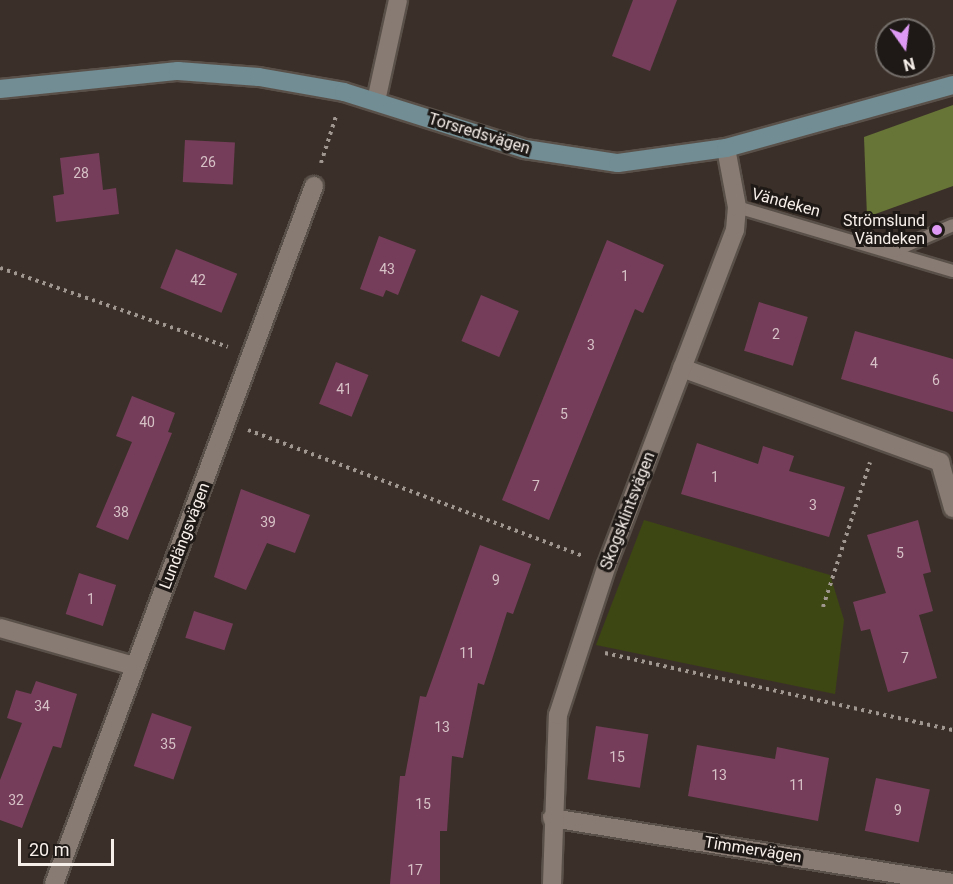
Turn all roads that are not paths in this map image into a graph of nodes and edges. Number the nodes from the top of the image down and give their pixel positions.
1 (398, 0) edge
2 (953, 85) edge
3 (0, 89) edge
4 (376, 101) junction
5 (726, 148) junction
6 (314, 186) road end
7 (737, 207) junction
8 (953, 225) edge
9 (894, 251) junction
10 (953, 271) edge
11 (682, 368) junction
12 (953, 508) edge
13 (0, 628) edge
14 (134, 666) junction
15 (552, 818) junction
16 (953, 883) edge
17 (54, 884) edge
18 (552, 884) edge

1 - 4 street
2 - 5 street, Torsredsvägen
3 - 4 street, Torsredsvägen
4 - 5 street, Torsredsvägen
5 - 7 street, Skogsklintsvägen
6 - 14 street, Lundängsvägen
7 - 9 lane, Vändeken
7 - 11 street, Skogsklintsvägen
8 - 9 lane
9 - 10 lane, Vändeken
11 - 12 street
11 - 15 street, Skogsklintsvägen
13 - 14 street
14 - 17 street, Lundängsvägen
15 - 16 street, Timmervägen
15 - 18 street, Skogsklintsvägen

